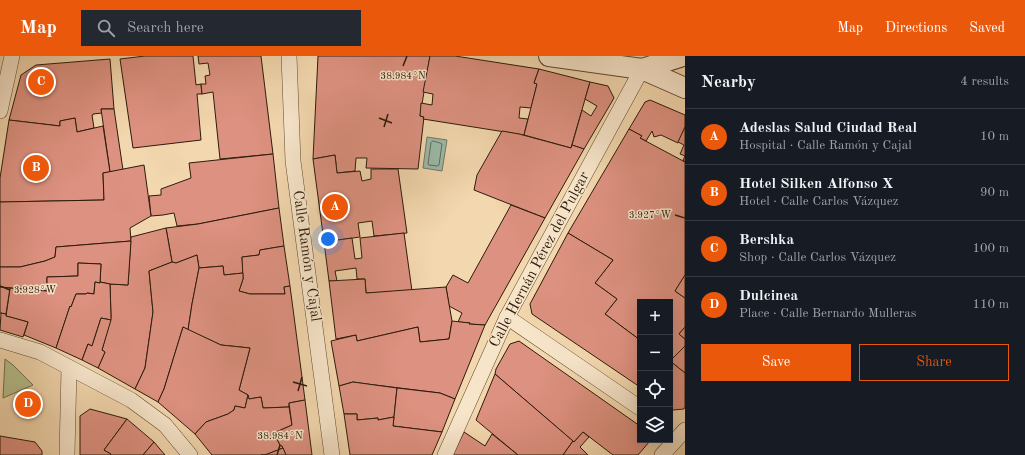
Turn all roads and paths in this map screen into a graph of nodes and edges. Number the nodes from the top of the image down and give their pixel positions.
1 (12, 56) edge
2 (289, 56) edge
3 (549, 56) edge
4 (680, 56) edge
5 (642, 69) junction
6 (685, 88) edge
7 (0, 111) edge
8 (507, 317) junction
9 (0, 340) edge
10 (69, 368) junction
11 (639, 407) edge
12 (678, 431) edge
13 (67, 452) edge
14 (190, 455) edge
15 (332, 455) edge
16 (445, 455) edge
17 (662, 455) edge

1 - 7 street
2 - 15 street, Calle Ramón y Cajal
3 - 5 street
4 - 5 street
5 - 6 street
5 - 8 street, Calle Hernán Pérez del Pulgar
8 - 11 street
8 - 16 street, Calle Hernán Pérez del Pulgar
9 - 10 street
10 - 13 street
10 - 14 street
12 - 17 street

